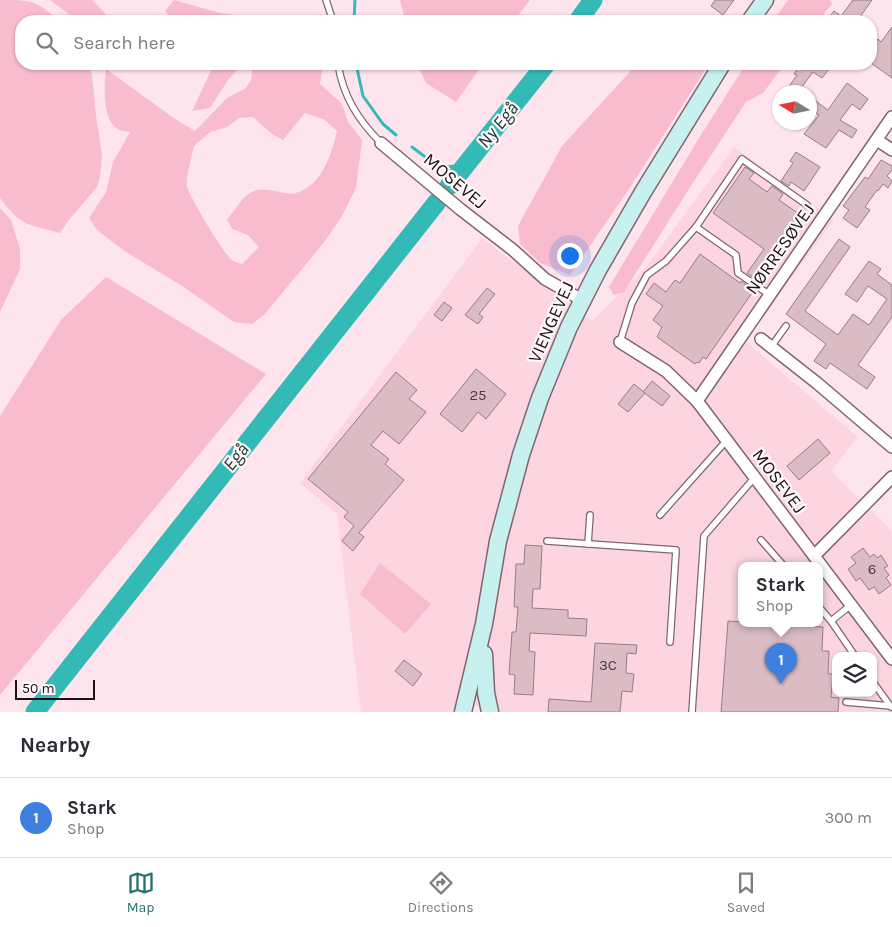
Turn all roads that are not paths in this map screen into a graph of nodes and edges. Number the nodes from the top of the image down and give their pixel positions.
1 (326, 0) edge
2 (765, 0) edge
3 (331, 15) edge
4 (754, 15) edge
5 (339, 70) edge
6 (718, 70) edge
7 (892, 117) edge
8 (876, 140) junction
9 (381, 143) joint
10 (892, 150) edge
11 (807, 205) dead end
12 (696, 227) junction
13 (770, 295) junction
14 (582, 300) junction
15 (786, 326) dead end
16 (761, 339) dead end
17 (620, 342) joint
18 (771, 347) junction
19 (697, 402) junction
20 (726, 440) junction
21 (892, 447) edge
22 (892, 477) edge
23 (755, 478) junction
24 (590, 515) dead end
25 (660, 516) dead end
26 (761, 540) dead end
27 (548, 541) dead end
28 (588, 544) junction
29 (814, 556) junction
30 (780, 562) edge
31 (818, 562) edge
32 (823, 568) edge
33 (850, 605) junction
34 (823, 612) edge
35 (831, 622) junction
36 (484, 624) junction
37 (670, 642) dead end
38 (852, 652) edge
39 (892, 659) edge
40 (877, 688) edge
41 (846, 702) dead end
42 (891, 707) edge
43 (463, 712) edge
44 (490, 712) edge
45 (692, 712) edge

1 - 3 lane
2 - 4 street
5 - 9 lane, MOSEVEJ
6 - 14 street, VIENGEVEJ
7 - 8 street, NØRRESØVEJ
8 - 10 street
8 - 13 street, NØRRESØVEJ
9 - 14 street, MOSEVEJ
11 - 12 lane
12 - 13 lane
12 - 17 lane
13 - 19 street, NØRRESØVEJ
14 - 36 street, VIENGEVEJ
15 - 18 lane
16 - 18 street
17 - 19 street, MOSEVEJ
18 - 21 street
19 - 20 street, MOSEVEJ
20 - 23 street, MOSEVEJ
20 - 25 lane
22 - 29 street
23 - 29 street, MOSEVEJ
23 - 45 lane
24 - 28 lane
26 - 30 lane
27 - 28 lane
28 - 37 lane
29 - 31 street, MOSEVEJ
32 - 33 street, MOSEVEJ
33 - 35 lane
33 - 39 street, MOSEVEJ
34 - 35 lane
35 - 38 lane
36 - 43 street, VIENGEVEJ
36 - 44 street, VIENGEVEJ
40 - 42 lane
41 - 42 lane

